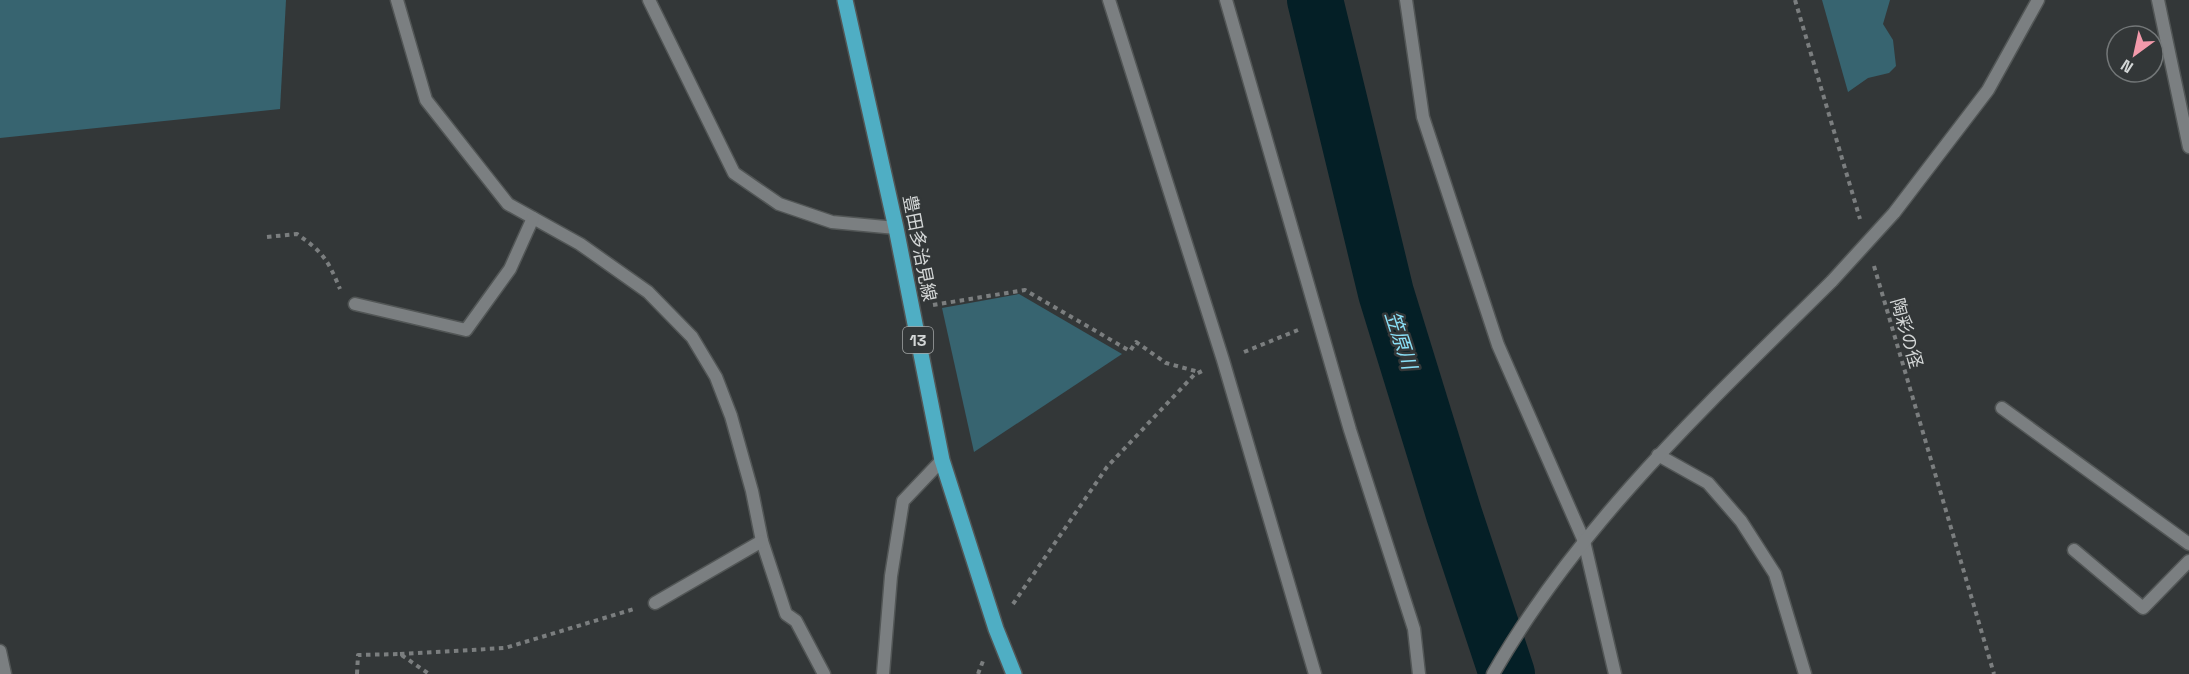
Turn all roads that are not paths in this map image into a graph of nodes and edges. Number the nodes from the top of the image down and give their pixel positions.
1 (397, 0) edge
2 (649, 0) edge
3 (845, 0) edge
4 (1109, 0) edge
5 (1226, 0) edge
6 (1406, 0) edge
7 (2038, 0) edge
8 (2158, 0) edge
9 (2189, 147) edge
10 (533, 218) junction
11 (896, 228) junction
12 (356, 304) road end
13 (2002, 408) dead end
14 (1658, 455) junction
15 (942, 460) junction
16 (762, 541) junction
17 (1584, 541) junction
18 (2189, 544) edge
19 (2074, 550) dead end
20 (2189, 561) edge
21 (655, 603) road end
22 (0, 651) edge
23 (5, 674) edge
24 (824, 674) edge
25 (883, 674) edge
26 (1014, 674) edge
27 (1315, 674) edge
28 (1419, 674) edge
29 (1493, 674) edge
30 (1615, 674) edge
31 (1805, 674) edge

1 - 10 street
2 - 11 street
3 - 11 main road, 豊田多治見線 / 13
4 - 27 street
5 - 28 street
6 - 17 street
7 - 14 street, bridge
8 - 9 street
10 - 12 street
10 - 16 street
11 - 15 main road, 豊田多治見線 / 13
13 - 18 street
14 - 17 street
14 - 31 street
15 - 25 street
15 - 26 main road, 豊田多治見線 / 13
16 - 21 street
16 - 24 street
17 - 29 street
17 - 30 street
19 - 20 street
22 - 23 street

